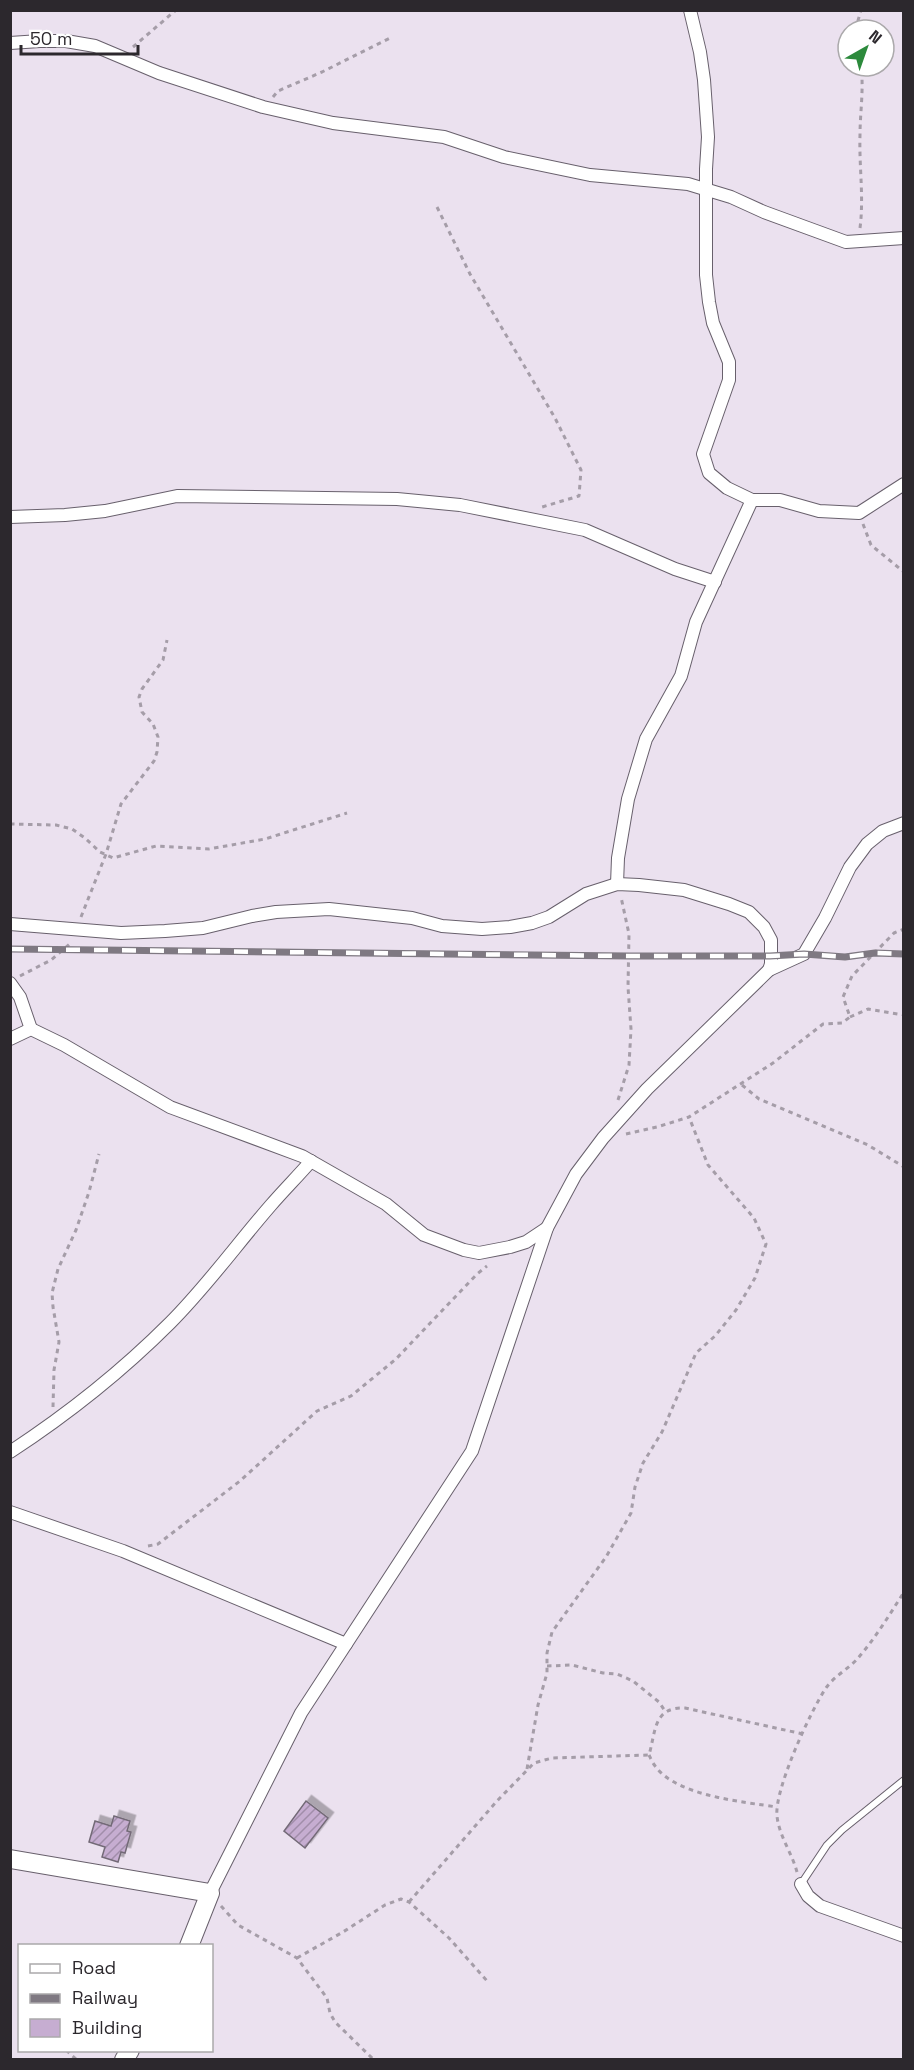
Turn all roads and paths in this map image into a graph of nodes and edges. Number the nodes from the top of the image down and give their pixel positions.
1 (176, 10) edge
2 (690, 10) edge
3 (390, 38) dead end
4 (10, 44) edge
5 (123, 56) junction
6 (862, 78) edge
7 (263, 107) junction
8 (706, 191) junction
9 (437, 207) dead end
10 (903, 238) edge
11 (858, 242) junction
12 (903, 484) edge
13 (752, 500) junction
14 (859, 513) junction
15 (514, 515) junction
16 (10, 518) edge
17 (903, 572) edge
18 (715, 582) junction
19 (167, 640) dead end
20 (347, 813) dead end
21 (903, 823) edge
22 (10, 824) edge
23 (106, 854) junction
24 (617, 884) junction
25 (10, 924) edge
26 (80, 930) junction
27 (903, 930) edge
28 (769, 970) junction
29 (15, 979) edge
30 (903, 1015) edge
31 (850, 1017) junction
32 (31, 1029) junction
33 (10, 1039) edge
34 (741, 1085) dead end
35 (614, 1109) dead end
36 (688, 1117) junction
37 (603, 1138) junction
38 (99, 1154) dead end
39 (311, 1161) junction
40 (903, 1167) edge
41 (547, 1227) junction
42 (510, 1247) junction
43 (52, 1424) junction
44 (10, 1452) edge
45 (10, 1512) edge
46 (123, 1551) junction
47 (903, 1592) edge
48 (346, 1644) junction
49 (547, 1666) junction
50 (665, 1711) junction
51 (803, 1734) junction
52 (649, 1755) junction
53 (527, 1769) junction
54 (903, 1780) edge
55 (777, 1808) junction
56 (10, 1858) edge
57 (801, 1884) junction
58 (210, 1893) junction
59 (409, 1902) junction
60 (903, 1936) edge
61 (190, 1944) edge
62 (297, 1958) junction
63 (488, 1982) dead end
64 (374, 2060) edge

1 - 5 path
2 - 8 street
3 - 7 path
4 - 5 street
5 - 7 street
6 - 11 path
7 - 8 street
8 - 11 street
8 - 13 street
9 - 15 path
10 - 11 street
12 - 14 street
13 - 14 street
13 - 18 street
14 - 17 path
15 - 16 street
15 - 18 street
18 - 24 street
19 - 23 path
20 - 23 path
21 - 28 street
22 - 23 path
23 - 26 path
24 - 26 street
24 - 28 street
24 - 35 path
25 - 26 street
26 - 29 path
27 - 31 path
28 - 37 street
29 - 32 street
30 - 31 path
31 - 36 path
32 - 33 street
32 - 39 street
34 - 40 path
36 - 37 path
36 - 49 path
37 - 41 street
38 - 43 path
39 - 42 street
39 - 43 street
41 - 42 street
41 - 48 street
42 - 46 path
43 - 44 street
45 - 46 street
46 - 48 street
47 - 51 path
48 - 58 street
49 - 50 path
49 - 53 path
50 - 51 path
50 - 52 path
51 - 55 path
52 - 53 path
52 - 55 path
53 - 59 path
54 - 57 lane
55 - 57 path
56 - 58 street
57 - 60 street
58 - 61 street
58 - 62 path
59 - 62 path
59 - 63 path
62 - 64 path

